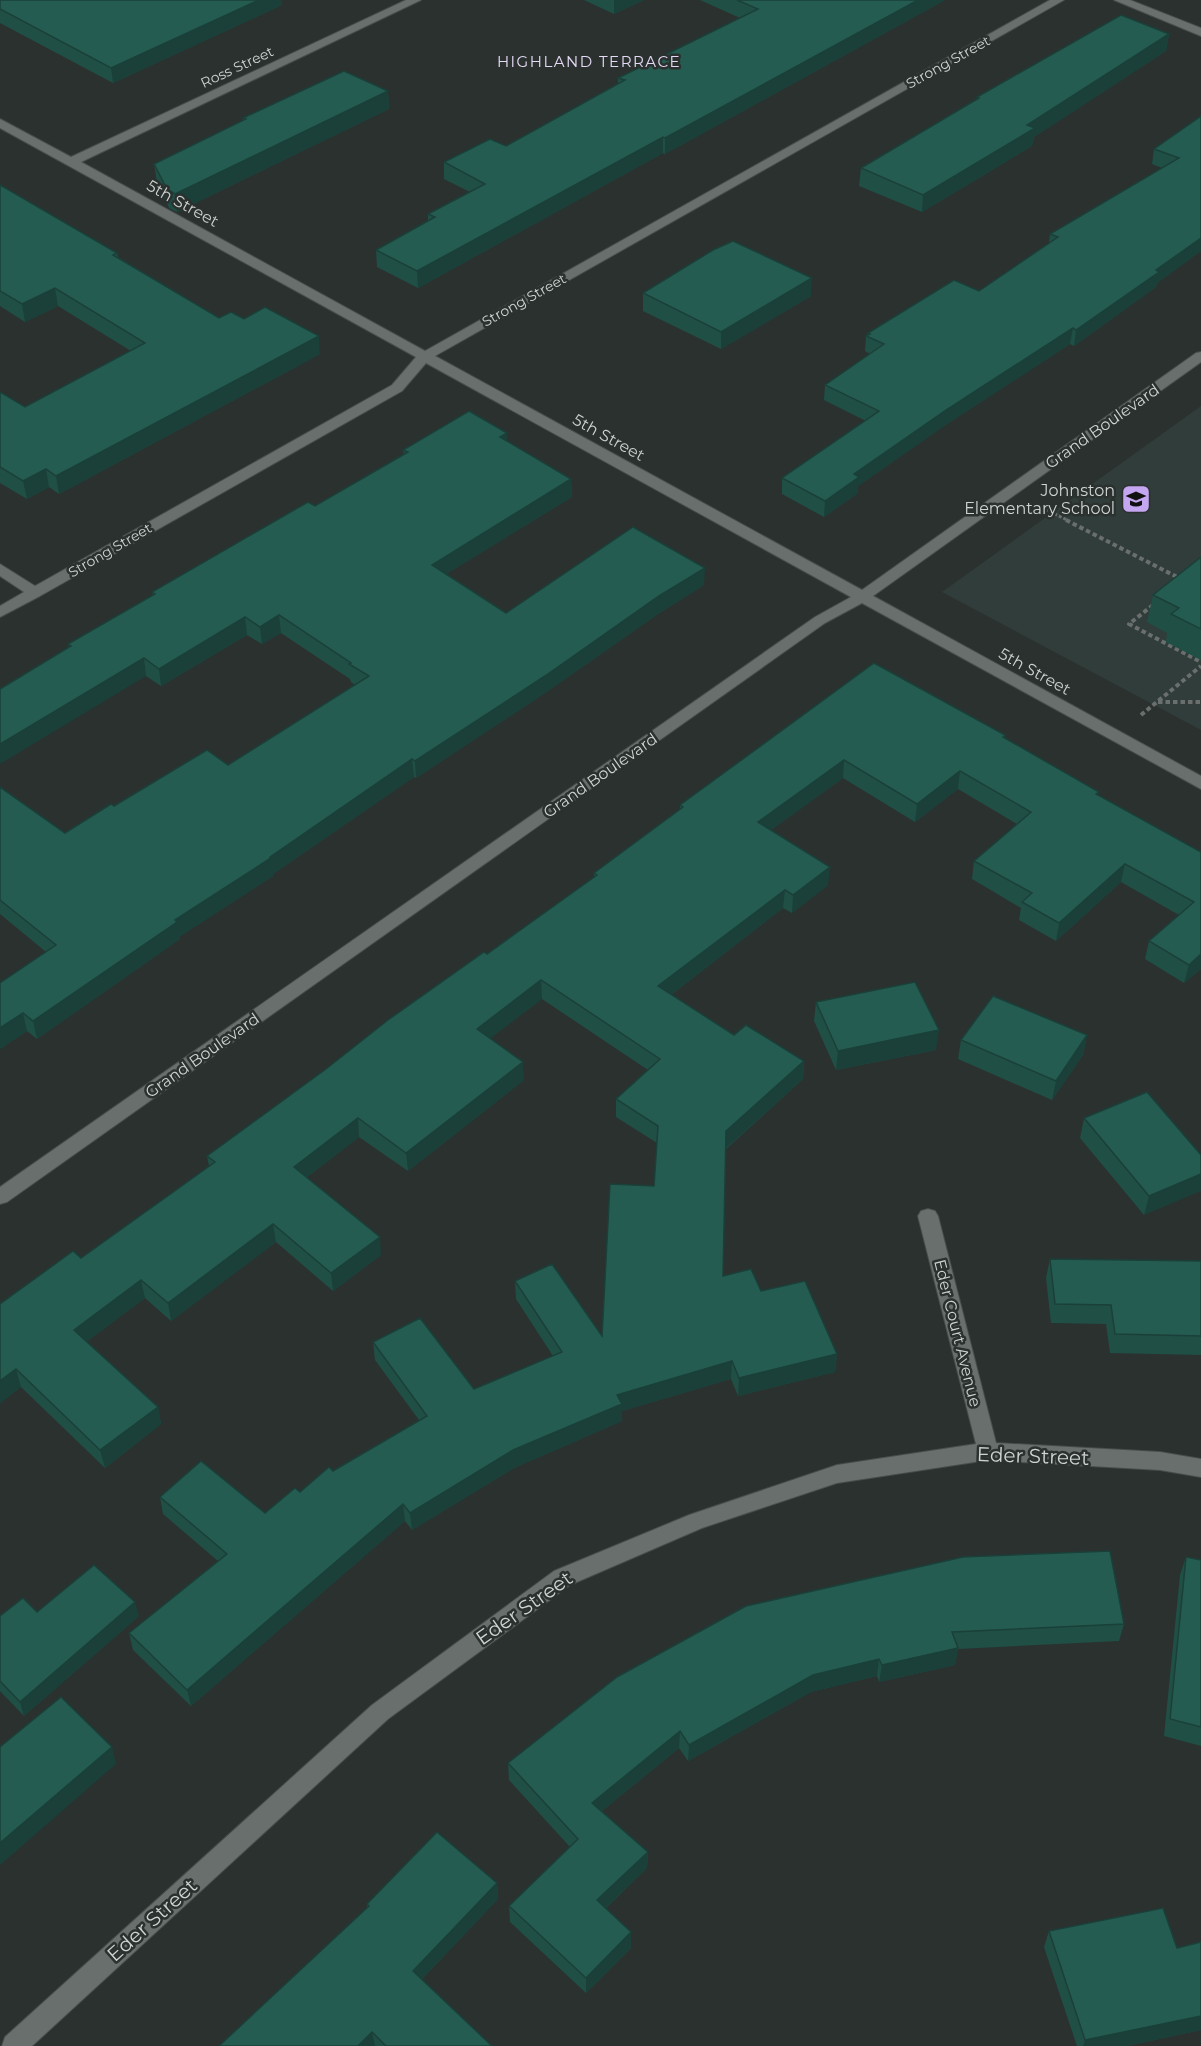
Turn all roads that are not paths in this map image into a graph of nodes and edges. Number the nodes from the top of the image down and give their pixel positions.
1 (415, 0) edge
2 (1059, 0) edge
3 (1120, 0) edge
4 (1201, 32) edge
5 (0, 123) edge
6 (71, 162) junction
7 (425, 356) junction
8 (1201, 356) edge
9 (0, 569) edge
10 (35, 592) junction
11 (862, 597) junction
12 (0, 612) edge
13 (1201, 783) edge
14 (0, 1197) edge
15 (928, 1216) dead end
16 (988, 1451) junction
17 (1201, 1468) edge
18 (14, 2046) edge

1 - 6 street, Ross Street
2 - 7 street, Strong Street
3 - 4 street
5 - 6 street, 5th Street
6 - 7 street, 5th Street
7 - 10 street, Strong Street
7 - 11 street, 5th Street
8 - 11 street, Grand Boulevard
9 - 10 street
10 - 12 street, Strong Street
11 - 13 street, 5th Street
11 - 14 street, Grand Boulevard
15 - 16 street, Eder Court Avenue
16 - 17 street, Eder Street
16 - 18 street, Eder Street

